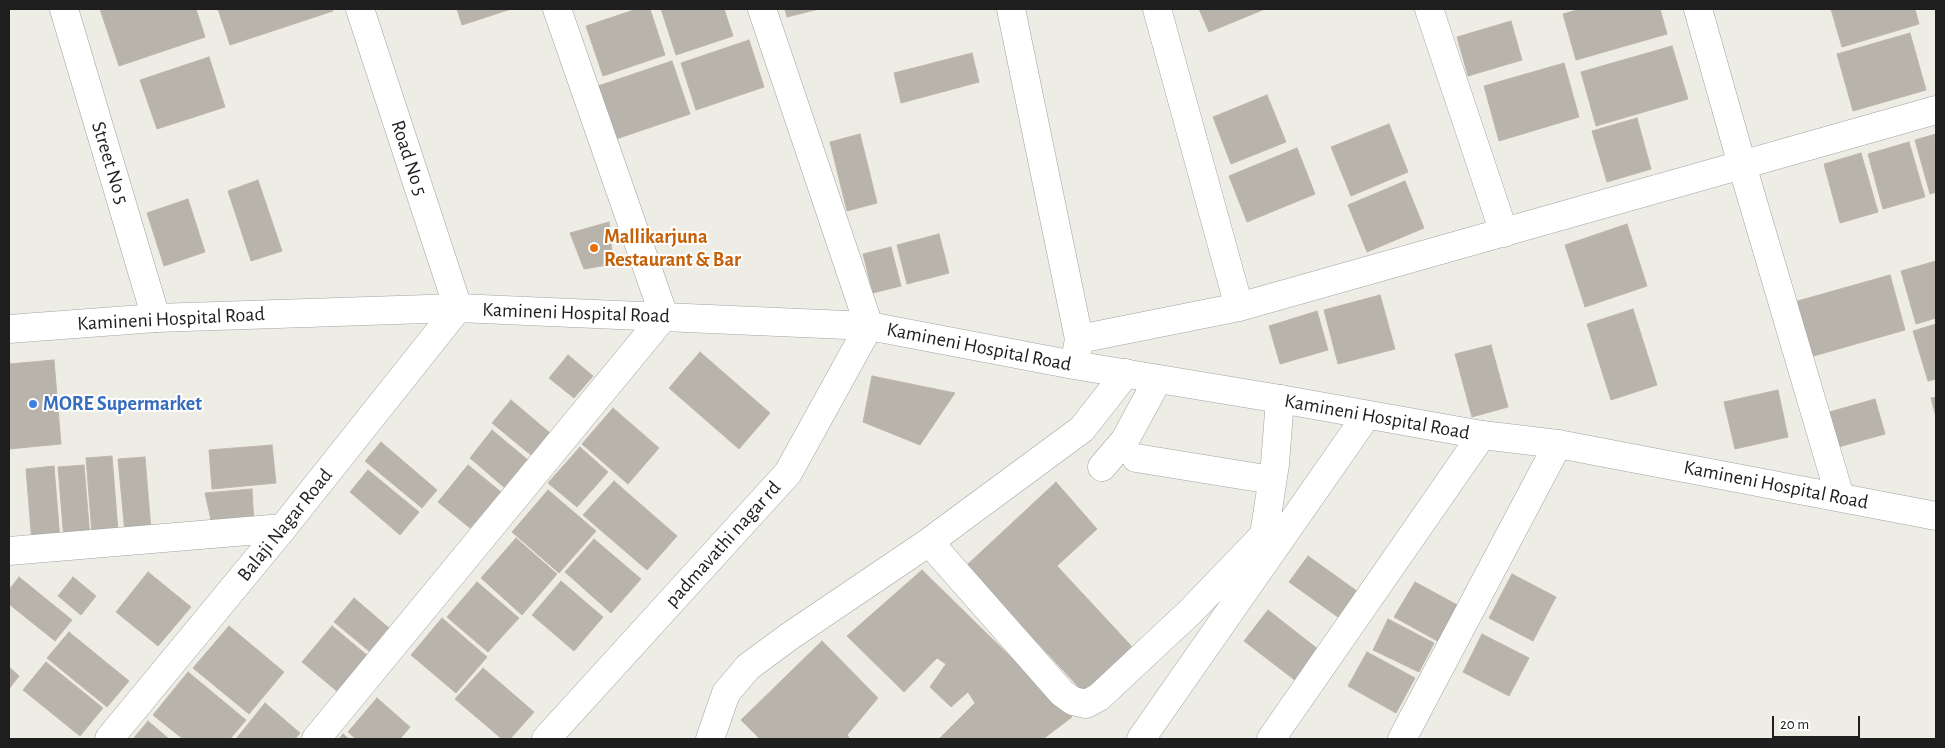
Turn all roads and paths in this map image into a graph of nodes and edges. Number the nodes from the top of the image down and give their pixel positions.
1 (64, 9) edge
2 (360, 9) edge
3 (557, 9) edge
4 (762, 9) edge
5 (1011, 9) edge
6 (1157, 9) edge
7 (1429, 9) edge
8 (1698, 9) edge
9 (1936, 110) edge
10 (1742, 165) junction
11 (1504, 233) junction
12 (458, 308) junction
13 (1239, 308) junction
14 (664, 316) junction
15 (156, 318) junction
16 (869, 326) junction
17 (9, 329) edge
18 (1076, 352) junction
19 (1126, 374) junction
20 (1158, 379) junction
21 (1280, 399) junction
22 (1367, 415) junction
23 (1482, 436) junction
24 (1558, 444) junction
25 (1136, 458) dead end
26 (1102, 467) dead end
27 (1272, 480) junction
28 (1840, 497) junction
29 (1936, 516) edge
30 (283, 528) junction
31 (930, 542) junction
32 (9, 551) edge
33 (109, 739) edge
34 (316, 739) edge
35 (546, 739) edge
36 (710, 739) edge
37 (1141, 739) edge
38 (1271, 739) edge
39 (1402, 739) edge

1 - 15 street, Street No 5
2 - 12 street, Road No 5
3 - 14 street
4 - 16 street
5 - 18 street
6 - 13 street
7 - 11 street
8 - 10 street
9 - 10 street
10 - 11 street
10 - 28 street
11 - 13 street
12 - 14 street, Kamineni Hospital Road
12 - 15 street, Kamineni Hospital Road
12 - 30 street, Balaji Nagar Road
13 - 18 street
14 - 16 street, Kamineni Hospital Road
14 - 34 street
15 - 17 street, Kamineni Hospital Road
16 - 18 street, Kamineni Hospital Road
16 - 35 street, padmavathi nagar rd
18 - 19 street, Kamineni Hospital Road
19 - 20 street, Kamineni Hospital Road
19 - 31 street
20 - 21 street, Kamineni Hospital Road
20 - 26 street
21 - 22 street, Kamineni Hospital Road
21 - 27 street
22 - 23 street, Kamineni Hospital Road
22 - 37 street
23 - 24 street, Kamineni Hospital Road
23 - 38 street
24 - 28 street, Kamineni Hospital Road
24 - 39 street
25 - 27 street
27 - 31 street
28 - 29 street, Kamineni Hospital Road
30 - 32 street
30 - 33 street, Balaji Nagar Road
31 - 36 street

